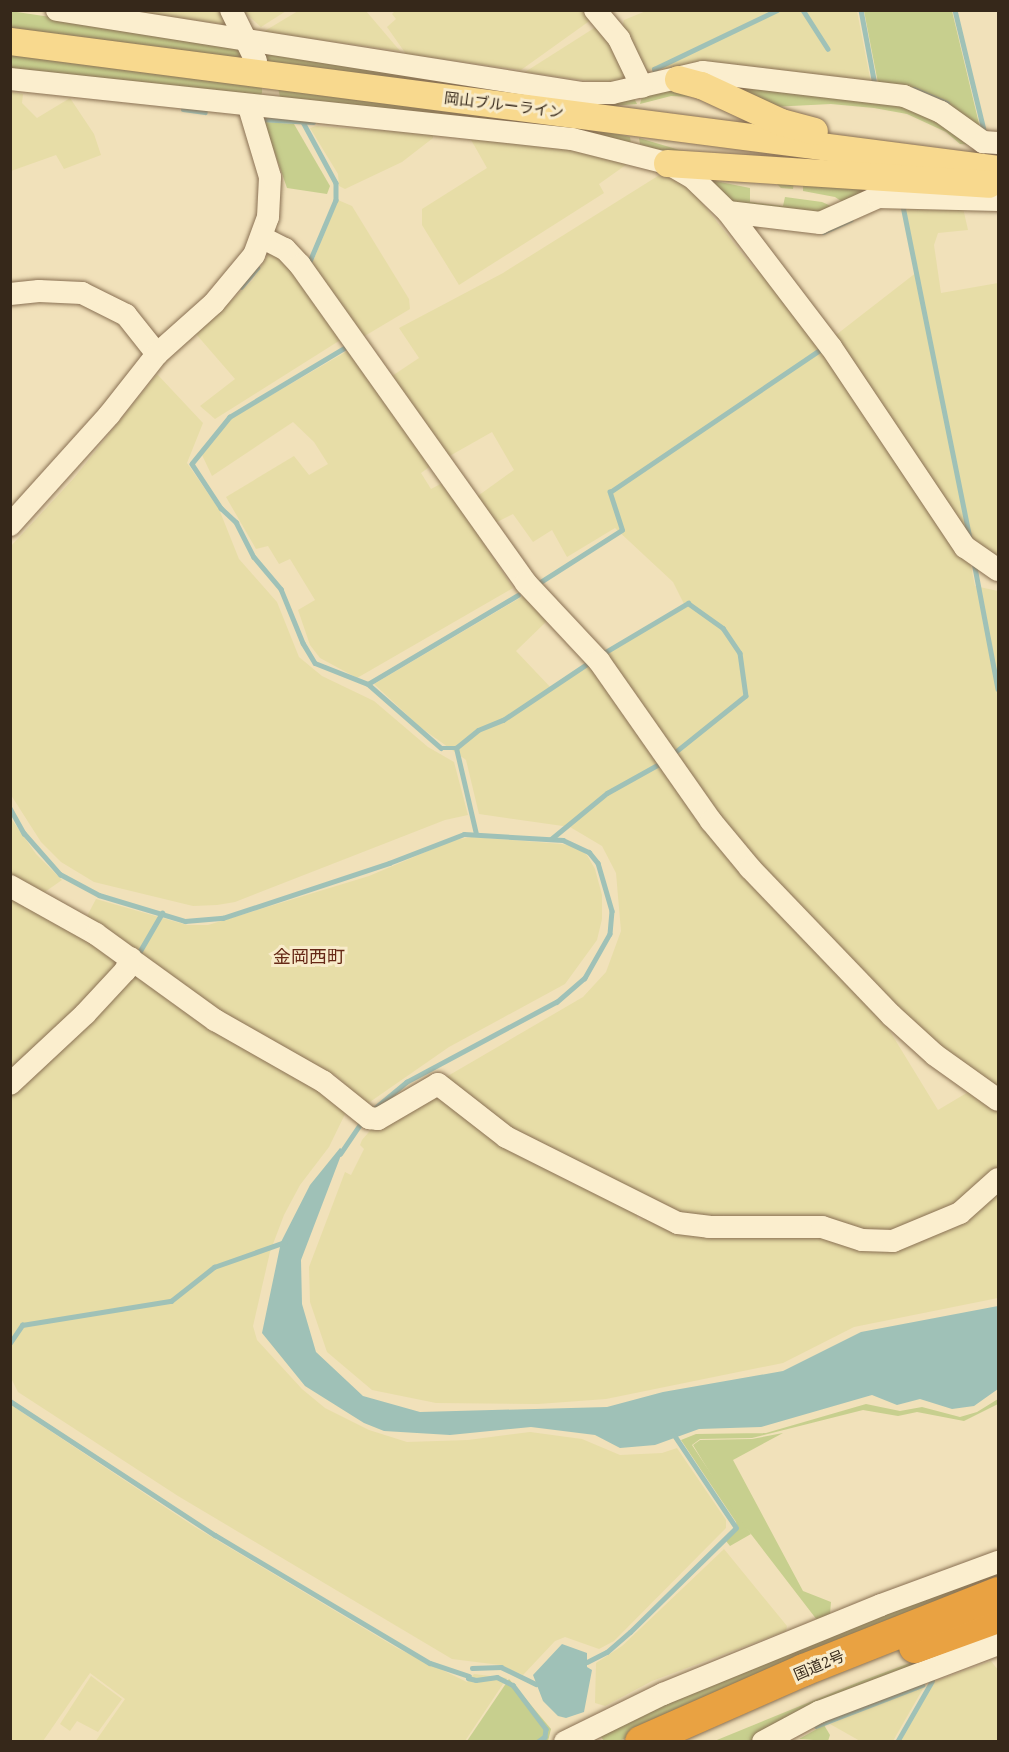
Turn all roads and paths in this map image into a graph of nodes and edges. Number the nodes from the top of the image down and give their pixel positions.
1 (57, 10) edge
2 (231, 10) edge
3 (595, 10) edge
4 (247, 40) junction
5 (10, 41) edge
6 (256, 61) dead end
7 (10, 79) edge
8 (678, 79) junction
9 (640, 81) junction
10 (268, 87) dead end
11 (249, 107) junction
12 (277, 109) junction
13 (999, 143) edge
14 (941, 162) junction
15 (667, 163) junction
16 (999, 169) edge
17 (999, 185) edge
18 (999, 200) edge
19 (728, 212) junction
20 (263, 238) junction
21 (10, 294) edge
22 (157, 354) junction
23 (10, 525) edge
24 (999, 570) edge
25 (10, 886) edge
26 (131, 958) junction
27 (10, 1084) edge
28 (999, 1100) edge
29 (999, 1179) edge
30 (999, 1562) edge
31 (999, 1593) edge
32 (999, 1617) edge
33 (999, 1644) edge
34 (723, 1722) junction
35 (594, 1736) edge
36 (565, 1742) edge
37 (641, 1742) edge
38 (676, 1742) edge
39 (687, 1742) edge
40 (763, 1742) edge

1 - 4 street
2 - 4 street
3 - 9 street
4 - 6 street
4 - 9 street
5 - 14 main road, 岡山ブルーライン
7 - 11 street
8 - 9 street
8 - 13 street
8 - 14 main road
10 - 12 street
11 - 12 street
11 - 20 street
12 - 15 street
14 - 16 main road, 岡山ブルーライン
15 - 17 main road
15 - 19 street
18 - 19 street
19 - 24 street
20 - 22 street
20 - 28 street
21 - 22 street
22 - 23 street
25 - 26 street
26 - 27 street
26 - 29 street
30 - 35 street
31 - 37 highway, 国道2号
32 - 34 highway, 国道2号
33 - 40 street
34 - 38 highway, 国道2号
34 - 39 highway
35 - 36 street

